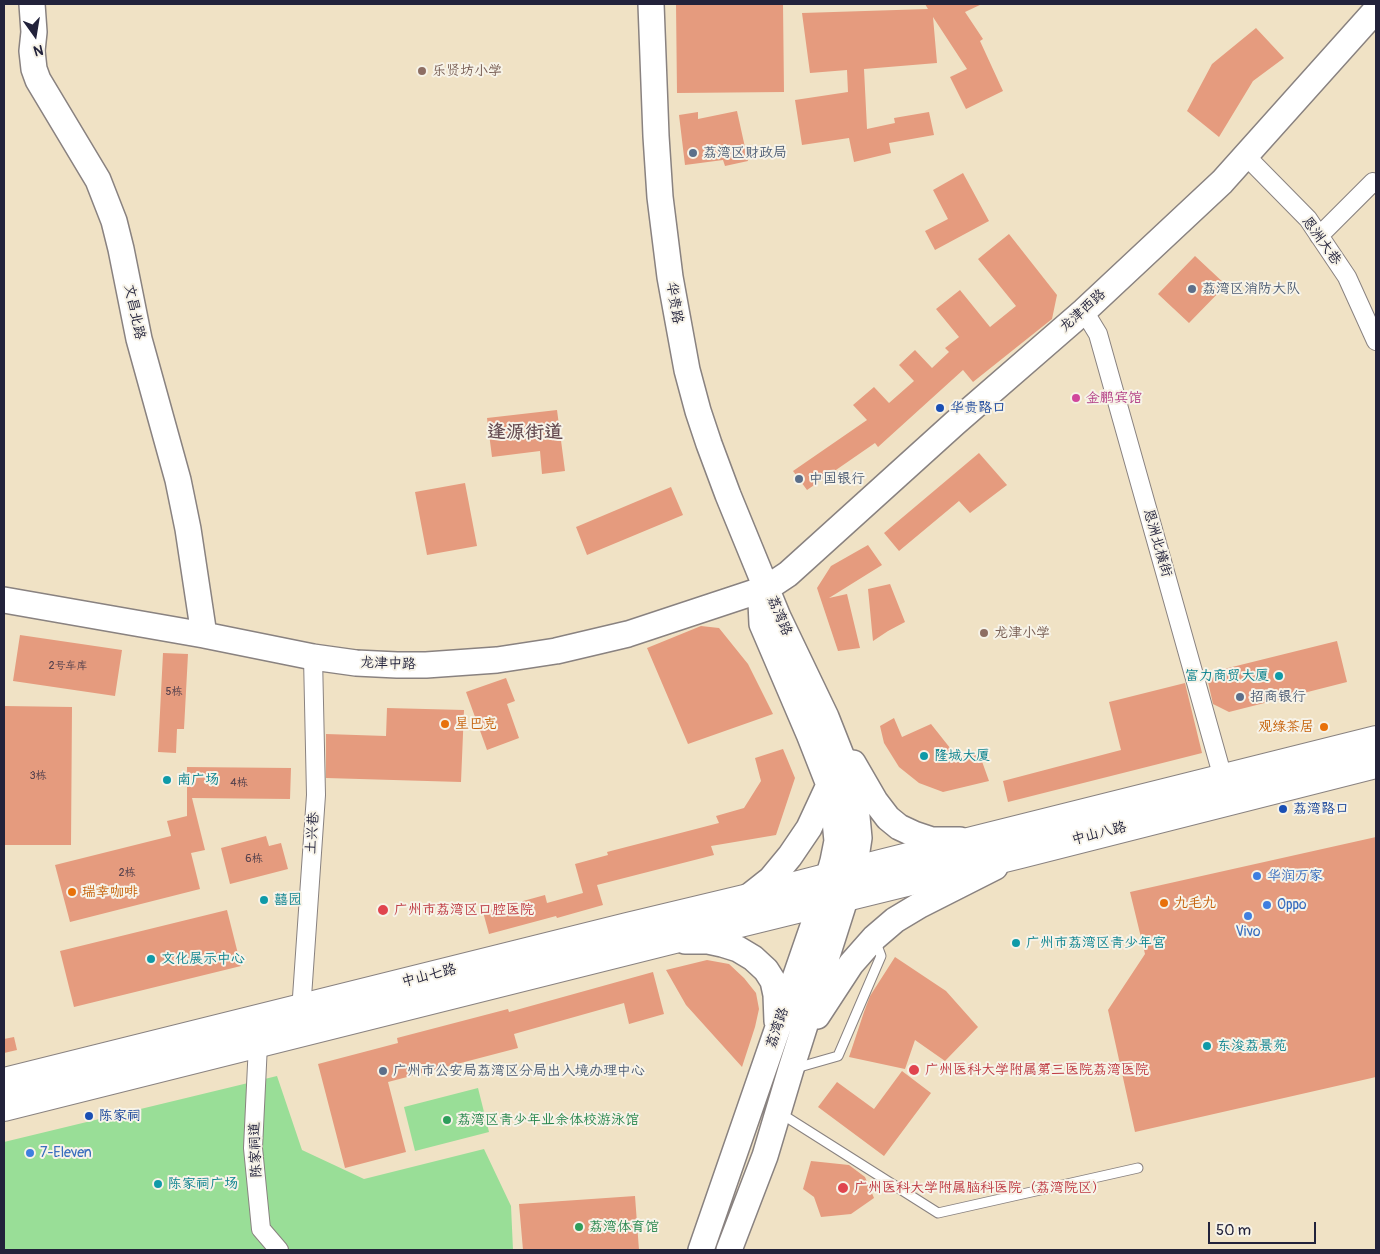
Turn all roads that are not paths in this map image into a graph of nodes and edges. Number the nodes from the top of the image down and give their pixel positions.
1 (32, 4) edge
2 (651, 4) edge
3 (1376, 10) edge
4 (1245, 155) junction
5 (1376, 184) edge
6 (1319, 236) junction
7 (1084, 311) junction
8 (1376, 341) edge
9 (767, 588) junction
10 (4, 600) edge
11 (204, 636) junction
12 (314, 657) junction
13 (826, 717) junction
14 (1376, 740) edge
15 (1376, 764) edge
16 (1224, 778) junction
17 (829, 785) junction
18 (997, 835) junction
19 (1021, 854) junction
20 (854, 871) junction
21 (832, 893) junction
22 (744, 899) junction
23 (874, 938) junction
24 (667, 941) junction
25 (302, 1008) junction
26 (776, 1034) junction
27 (258, 1044) junction
28 (790, 1069) junction
29 (4, 1082) edge
30 (4, 1107) edge
31 (778, 1112) junction
32 (1138, 1168) dead end
33 (279, 1250) edge
34 (701, 1250) edge
35 (730, 1250) edge

1 - 11 main road, 文昌北路
2 - 9 main road, 华贵路
3 - 4 main road, 龙津西路
4 - 6 street, 恩洲大巷
4 - 7 main road, 龙津西路
5 - 6 street
6 - 8 street, 恩洲大巷
7 - 9 main road, 龙津西路
7 - 16 street, 恩洲北横街
9 - 12 main road, 龙津中路
9 - 13 main road, 荔湾路
9 - 17 main road, 荔湾路
10 - 11 main road, 龙津中路
11 - 12 main road, 龙津中路
12 - 25 street, 土兴巷
13 - 18 main road
13 - 20 main road, 荔湾路
14 - 16 main road, 中山八路
15 - 19 main road, 中山八路
16 - 18 main road, 中山八路
17 - 21 main road, 荔湾路
17 - 22 main road
18 - 20 main road, 中山八路
19 - 21 main road, 中山八路
19 - 23 main road
20 - 21 main road, 中山七路
21 - 22 main road, 中山七路
21 - 24 main road, 中山七路
21 - 26 main road, 荔湾路
21 - 28 main road, 荔湾路
22 - 25 main road, 中山七路
23 - 28 main road
23 - 28 lane
24 - 26 main road
24 - 27 main road, 中山七路
25 - 29 main road, 中山七路
26 - 34 main road, 荔湾路
27 - 30 main road, 中山七路
27 - 33 street, 陈家祠道
28 - 31 main road, 荔湾路
31 - 32 lane
31 - 35 main road, 荔湾路

